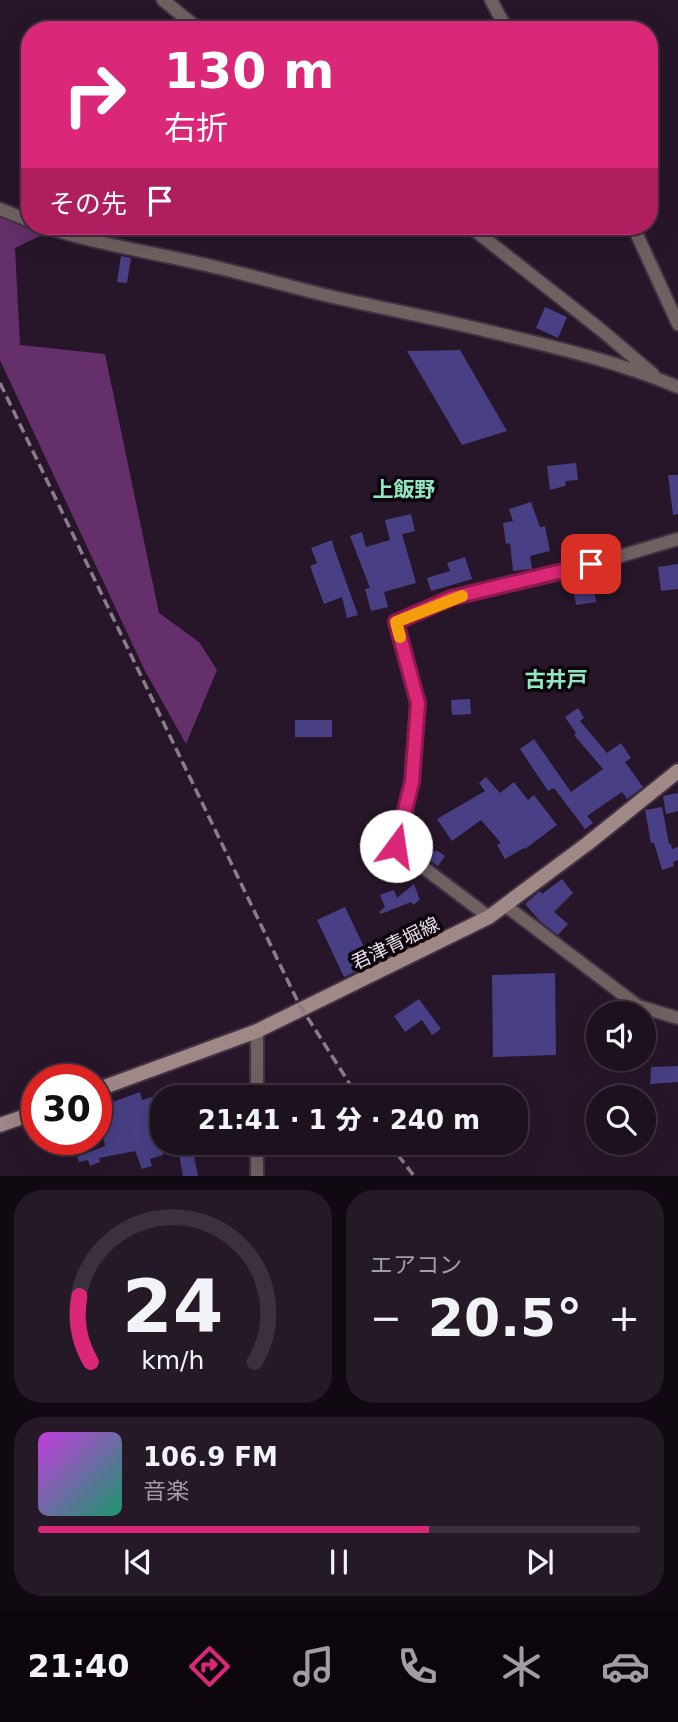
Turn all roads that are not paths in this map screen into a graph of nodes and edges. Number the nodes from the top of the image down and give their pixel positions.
1 (163, 0) edge
2 (491, 0) edge
3 (189, 21) edge
4 (502, 21) edge
5 (0, 209) edge
6 (21, 217) edge
7 (69, 235) edge
8 (480, 235) edge
9 (638, 235) edge
10 (678, 324) edge
11 (659, 379) junction
12 (678, 387) edge
13 (678, 539) edge
14 (678, 771) edge
15 (506, 906) junction
16 (489, 917) junction
17 (678, 1018) edge
18 (257, 1031) junction
19 (112, 1084) edge
20 (257, 1085) edge
21 (21, 1118) edge
22 (0, 1125) edge
23 (257, 1155) edge
24 (257, 1176) edge

1 - 3 street
2 - 4 street
5 - 6 street
7 - 11 street
8 - 11 street
9 - 10 street
11 - 12 street
13 - 16 street
14 - 15 main road, 君津青堀線
15 - 16 main road, 君津青堀線
15 - 17 street
16 - 18 main road, 君津青堀線
18 - 19 main road, 君津青堀線
18 - 20 street
21 - 22 main road
23 - 24 street

